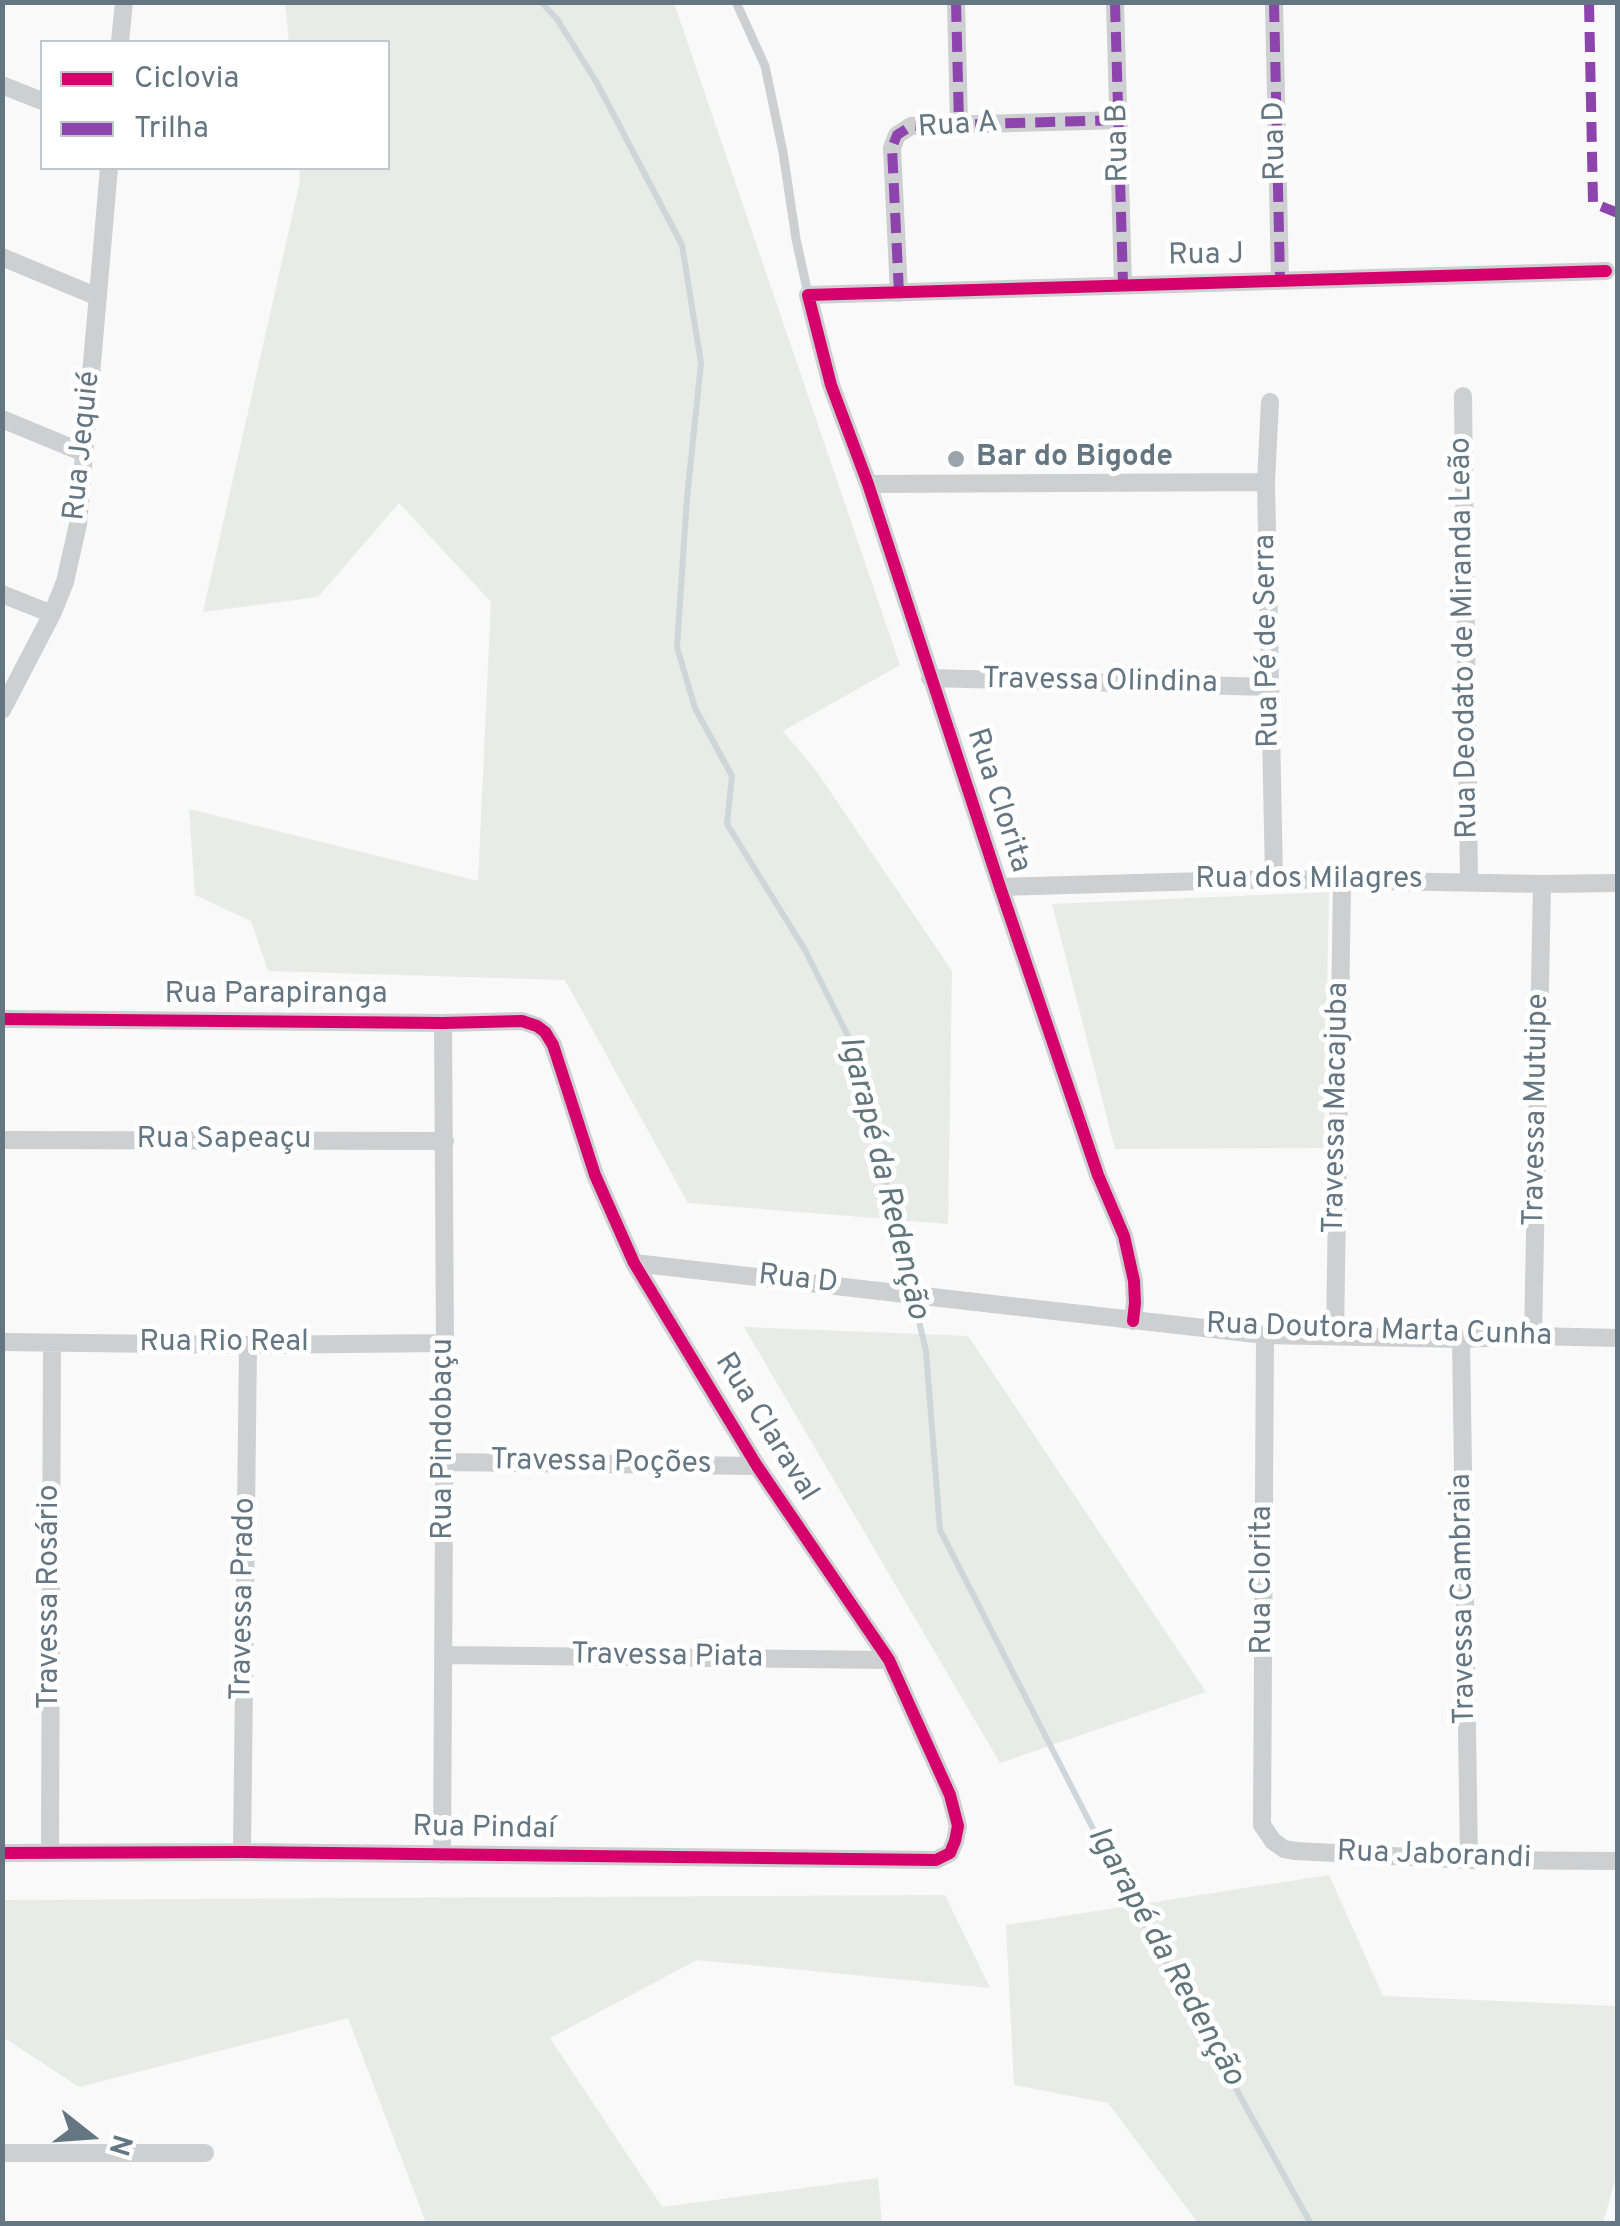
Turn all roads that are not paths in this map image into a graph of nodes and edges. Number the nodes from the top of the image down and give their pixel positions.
1 (124, 2) edge
2 (736, 2) edge
3 (956, 2) edge
4 (1115, 2) edge
5 (1274, 2) edge
6 (120, 40) edge
7 (2, 85) edge
8 (40, 100) edge
9 (1120, 120) junction
10 (959, 124) junction
11 (109, 170) edge
12 (2, 256) edge
13 (1606, 271) dead end
14 (1280, 280) junction
15 (1123, 284) junction
16 (898, 293) junction
17 (808, 296) junction
18 (98, 297) junction
19 (1463, 396) dead end
20 (1270, 402) dead end
21 (2, 419) edge
22 (84, 453) junction
23 (1266, 482) junction
24 (868, 484) junction
25 (2, 594) edge
26 (52, 614) junction
27 (930, 678) junction
28 (1270, 686) junction
29 (2, 710) edge
30 (1274, 879) junction
31 (1469, 881) junction
32 (1342, 882) junction
33 (1618, 883) edge
34 (1542, 884) junction
35 (1000, 887) junction
36 (2, 1019) edge
37 (443, 1023) junction
38 (545, 1032) joint
39 (2, 1140) edge
40 (445, 1142) junction
41 (634, 1263) junction
42 (962, 1300) joint
43 (1133, 1321) junction
44 (1264, 1335) junction
45 (1335, 1335) junction
46 (1534, 1336) junction
47 (1618, 1338) edge
48 (1462, 1339) junction
49 (2, 1342) edge
50 (52, 1342) junction
51 (446, 1343) junction
52 (248, 1345) junction
53 (444, 1462) junction
54 (757, 1466) junction
55 (444, 1655) junction
56 (889, 1660) junction
57 (1262, 1826) joint
58 (956, 1841) joint
59 (2, 1852) edge
60 (50, 1852) junction
61 (242, 1852) junction
62 (442, 1855) junction
63 (1468, 1860) junction
64 (1618, 1861) edge
65 (2, 2153) edge
66 (205, 2153) dead end

1 - 6 street
2 - 17 lane, Rua Clorita
3 - 10 street
4 - 9 street, Rua B
5 - 14 street, Rua D
7 - 8 street
9 - 10 street, Rua A
9 - 15 street, Rua B
10 - 16 street, Rua A
11 - 18 street, Rua Jequié
12 - 18 street
13 - 14 street, Rua J
14 - 15 street, Rua J
15 - 16 street, Rua J
16 - 17 street, Rua J
17 - 24 street, Rua Clorita
18 - 22 street, Rua Jequié
19 - 31 street, Rua Deodato de Miranda Leão
20 - 23 street, Rua Pé de Serra
21 - 22 street
22 - 26 street, Rua Jequié
23 - 24 street
23 - 28 street, Rua Pé de Serra
24 - 27 street, Rua Clorita
25 - 26 street
26 - 29 street, Rua Jequié
27 - 28 street, Travessa Olindina
27 - 35 street, Rua Clorita
28 - 30 street, Rua Pé de Serra
30 - 32 street, Rua dos Milagres
30 - 35 street, Rua dos Milagres
31 - 32 street, Rua dos Milagres
31 - 34 street, Rua dos Milagres
32 - 45 street, Travessa Macajuba
33 - 34 street, Rua dos Milagres
34 - 46 street, Travessa Mutuipe
35 - 43 street, Rua Clorita
36 - 37 street, Rua Parapiranga
37 - 38 street, Rua Parapiranga
37 - 40 street, Rua Pindobaçu
38 - 41 street, Rua Claraval
39 - 40 street, Rua Sapeaçu
40 - 51 street, Rua Pindobaçu
41 - 42 street, Rua D
41 - 54 street, Rua Claraval
42 - 43 street, Rua Doutora Marta Cunha
43 - 44 street, Rua Doutora Marta Cunha
44 - 45 street, Rua Doutora Marta Cunha
44 - 57 street, Rua Clorita
45 - 48 street, Rua Doutora Marta Cunha
46 - 47 street, Rua Doutora Marta Cunha
46 - 48 street, Rua Doutora Marta Cunha
48 - 63 street, Travessa Cambraia
49 - 50 street, Rua Rio Real
50 - 52 street, Rua Rio Real
50 - 60 street, Travessa Rosário
51 - 52 street, Rua Rio Real
51 - 53 street, Rua Pindobaçu
52 - 61 street, Travessa Prado
53 - 54 street, Travessa Poções
53 - 55 street, Rua Pindobaçu
54 - 56 street, Rua Claraval
55 - 56 street, Travessa Piata
55 - 62 street, Rua Pindobaçu
56 - 58 street, Rua Claraval
57 - 63 street, Rua Jaborandi
58 - 62 street, Rua Pindaí
59 - 60 street, Rua Pindaí
60 - 61 street, Rua Pindaí
61 - 62 street, Rua Pindaí
63 - 64 street, Rua Jaborandi
65 - 66 street

